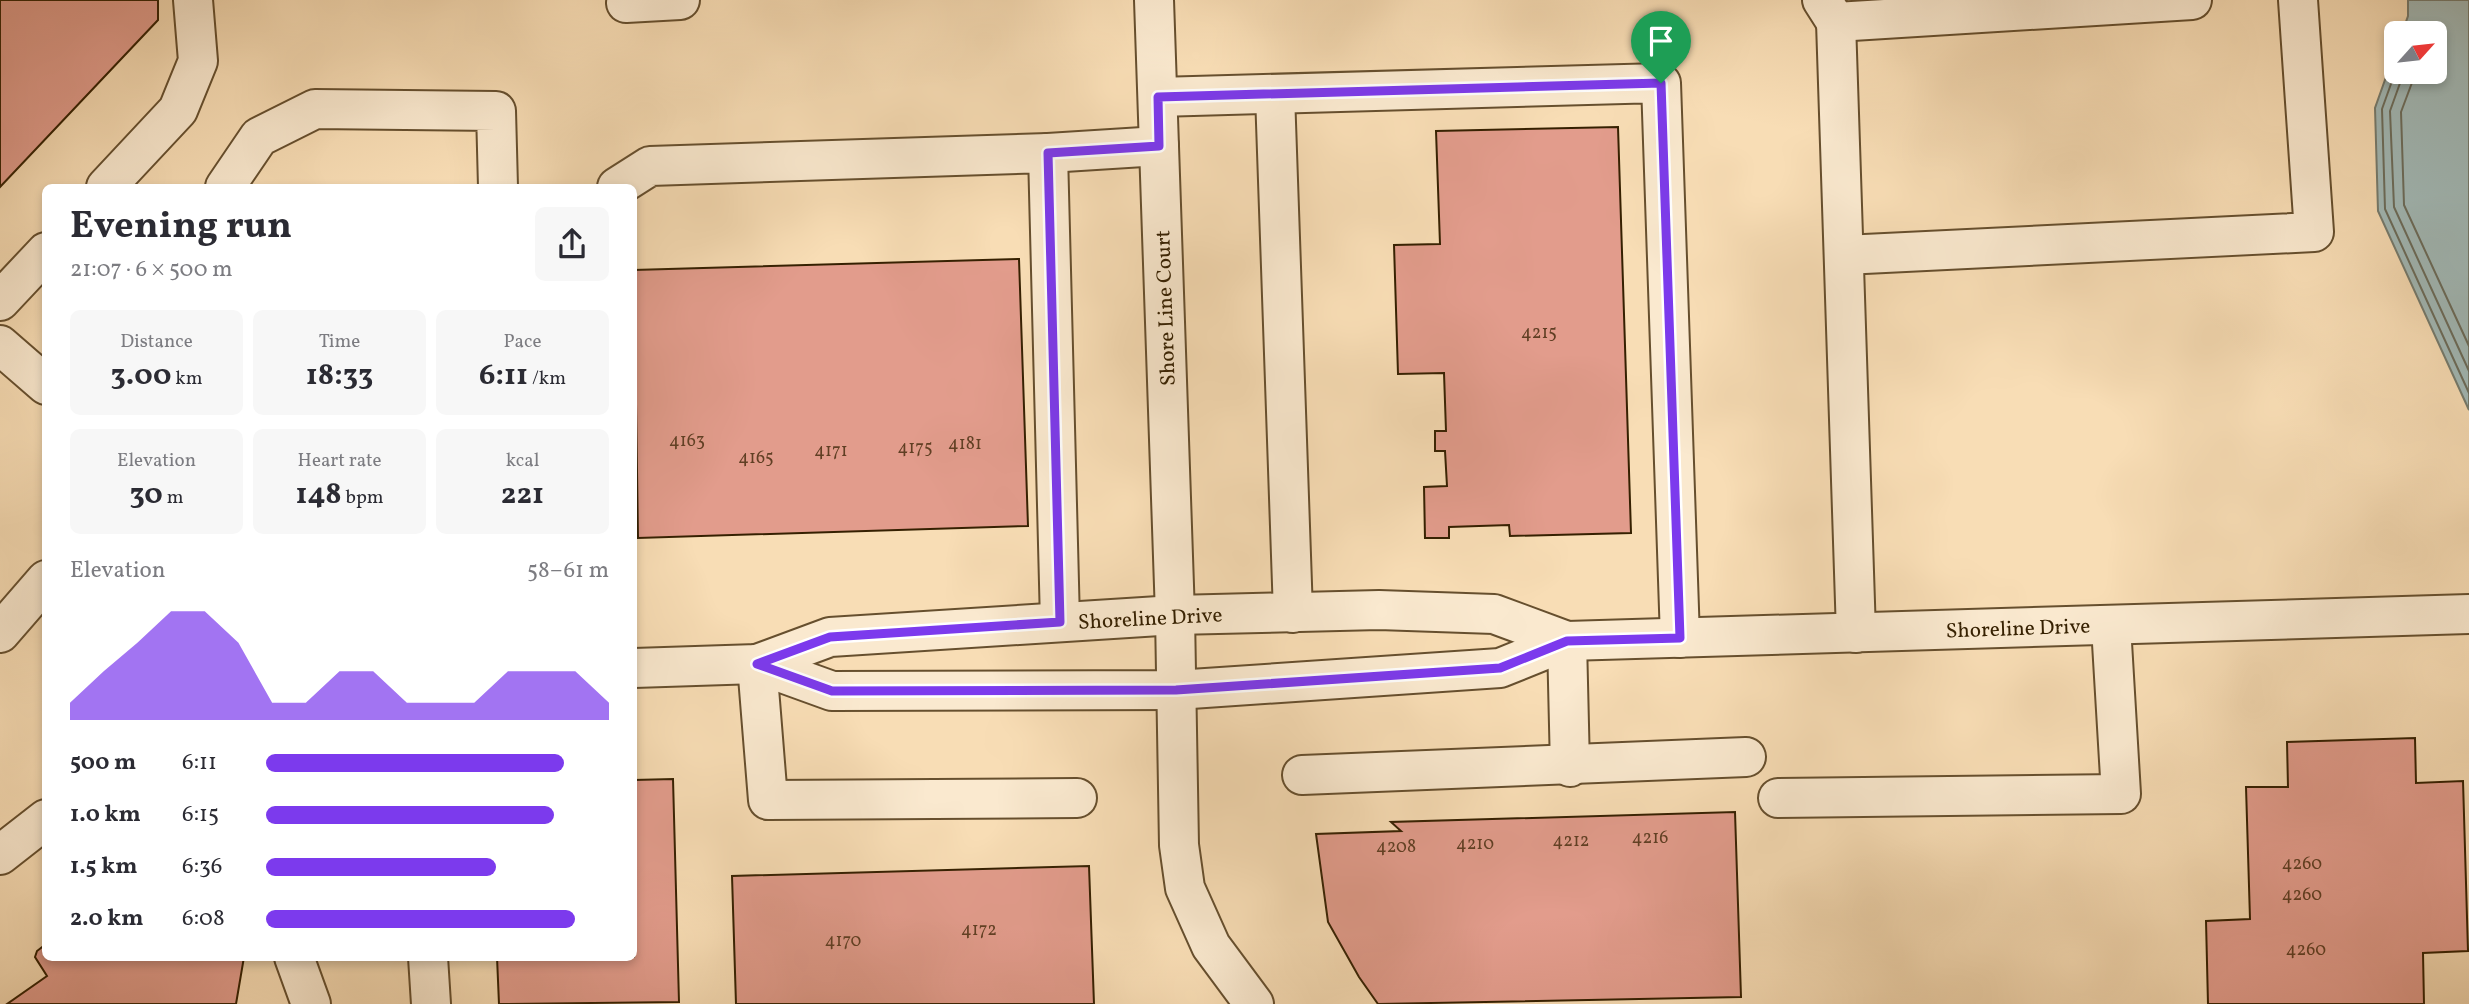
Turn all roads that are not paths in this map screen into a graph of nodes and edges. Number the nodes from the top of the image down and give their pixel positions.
1 (193, 0) edge
2 (680, 0) edge
3 (1154, 0) edge
4 (2192, 0) edge
5 (2298, 0) edge
6 (626, 3) dead end
7 (1829, 11) edge
8 (1275, 94) junction
9 (1158, 97) junction
10 (1159, 146) junction
11 (1048, 153) junction
12 (109, 184) edge
13 (227, 184) edge
14 (498, 184) edge
15 (622, 184) edge
16 (1844, 255) junction
17 (42, 256) edge
18 (0, 301) edge
19 (0, 345) edge
20 (42, 382) edge
21 (42, 585) edge
22 (1293, 613) junction
23 (2469, 614) edge
24 (1175, 615) junction
25 (1060, 622) junction
26 (2111, 626) junction
27 (0, 633) edge
28 (1856, 633) junction
29 (1680, 638) junction
30 (1567, 641) junction
31 (757, 664) junction
32 (637, 668) edge
33 (1176, 690) junction
34 (1746, 757) dead end
35 (1570, 767) junction
36 (1302, 775) dead end
37 (1077, 798) dead end
38 (1778, 798) dead end
39 (42, 822) edge
40 (0, 855) edge
41 (295, 961) edge
42 (428, 961) edge
43 (311, 1004) edge
44 (431, 1004) edge
45 (1254, 1004) edge

1 - 12 street
2 - 6 street
3 - 9 street, Shore Line Court
4 - 7 street
5 - 16 street
7 - 16 street
8 - 9 street
8 - 22 street
8 - 29 street
9 - 10 street, Shore Line Court
10 - 11 street
10 - 24 street, Shore Line Court
11 - 15 street
11 - 25 street
13 - 14 street
16 - 28 street
17 - 18 street
19 - 20 street
21 - 27 street
22 - 24 street, Shoreline Drive
22 - 30 street, Shoreline Drive
23 - 26 street, Shoreline Drive
24 - 25 street, Shoreline Drive
24 - 33 street, Shore Line Court
25 - 31 street, Shoreline Drive
26 - 28 street, Shoreline Drive
26 - 38 street
28 - 29 street, Shoreline Drive
29 - 30 street, Shoreline Drive
30 - 33 street, Shoreline Drive
30 - 35 street
31 - 32 street
31 - 33 street, Shoreline Drive
31 - 37 street
33 - 45 street, Shore Line Court
34 - 35 street
35 - 36 street
39 - 40 street
41 - 43 street
42 - 44 street

